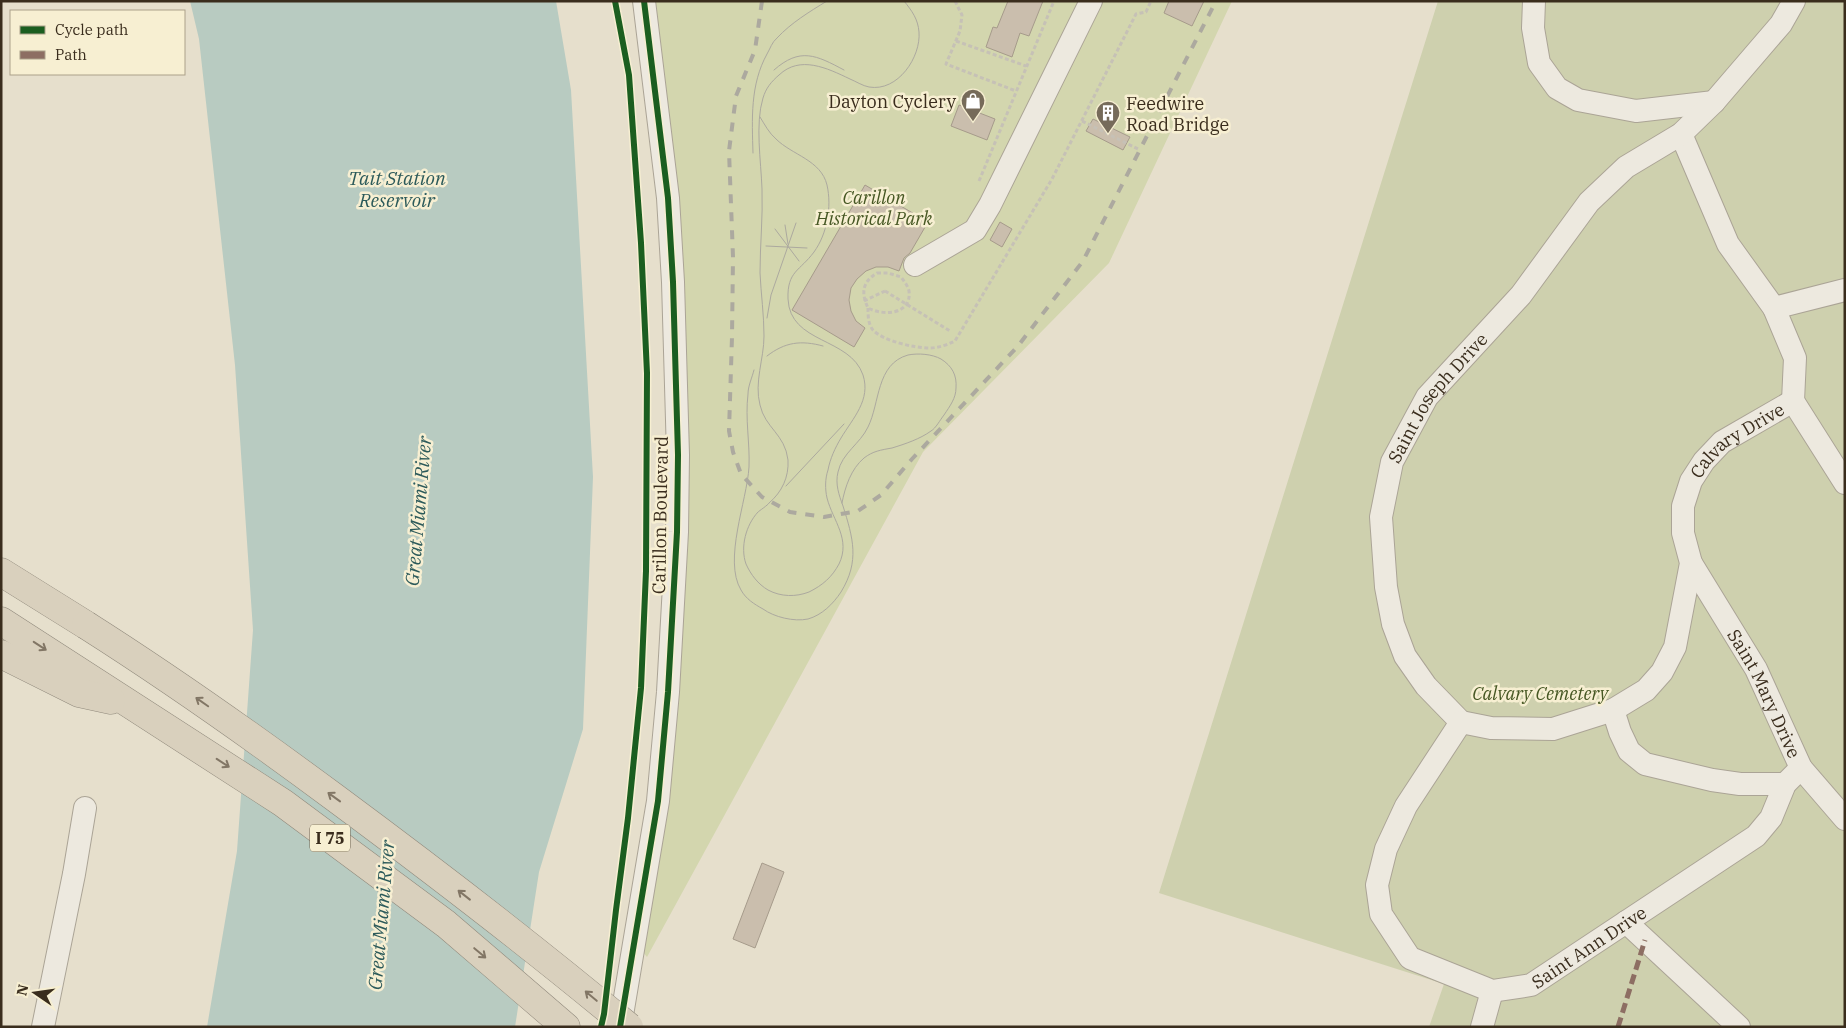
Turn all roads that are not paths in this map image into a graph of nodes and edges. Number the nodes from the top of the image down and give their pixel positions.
1 (644, 1) edge
2 (1091, 1) edge
3 (1534, 1) edge
4 (1794, 1) edge
5 (1714, 102) junction
6 (1681, 134) junction
7 (908, 271) road end
8 (1845, 290) edge
9 (1774, 308) junction
10 (1793, 401) junction
11 (1845, 483) edge
12 (1691, 563) junction
13 (4, 573) edge
14 (1, 621) edge
15 (1, 654) edge
16 (79, 682) junction
17 (1613, 710) junction
18 (1461, 722) junction
19 (1801, 768) junction
20 (1785, 784) junction
21 (85, 808) dead end
22 (1845, 819) edge
23 (1626, 922) junction
24 (1492, 991) junction
25 (43, 1027) edge
26 (566, 1027) edge
27 (620, 1027) edge
28 (629, 1027) edge
29 (1482, 1027) edge
30 (1739, 1027) edge

1 - 27 street, Carillon Boulevard
2 - 7 street
3 - 5 street
4 - 5 street
5 - 6 street
6 - 9 street, Calvary Drive
6 - 18 street, Saint Joseph Drive
8 - 9 street
9 - 10 street, Calvary Drive
10 - 11 street
10 - 12 street, Calvary Drive
12 - 17 street, Calvary Drive
12 - 19 street, Saint Mary Drive
28 -> 13 highway, I 75, bridge
14 -> 16 highway, I 75
15 - 16 highway
16 -> 26 highway, I 75
17 - 18 street, Calvary Drive
17 - 20 street
18 - 24 street
19 - 20 street, Saint Ann Drive
19 - 22 street, Saint Mary Drive
20 - 23 street, Saint Ann Drive
21 - 25 street
23 - 24 street, Saint Ann Drive
23 - 30 street
24 - 29 street

